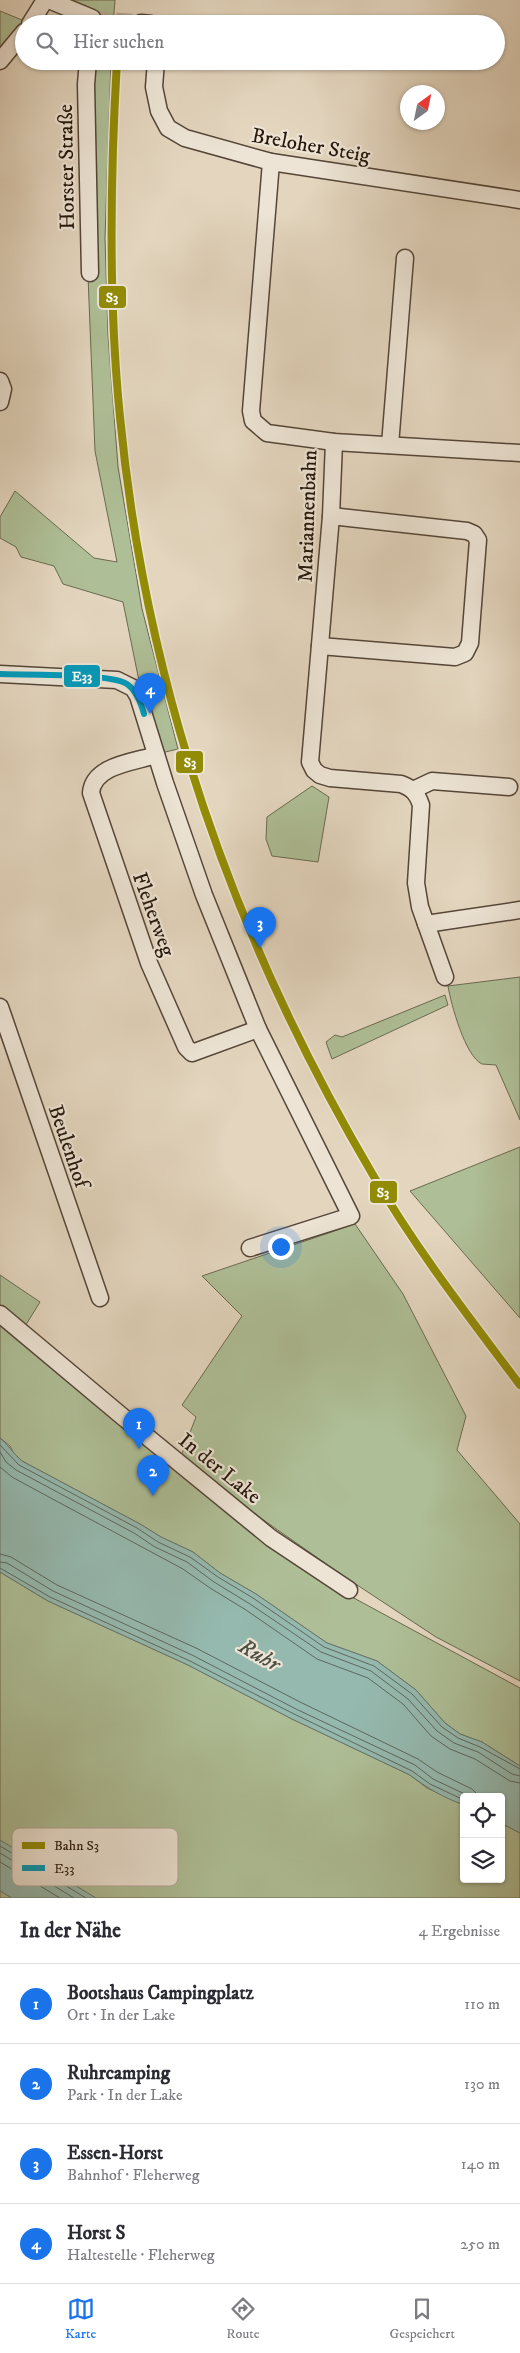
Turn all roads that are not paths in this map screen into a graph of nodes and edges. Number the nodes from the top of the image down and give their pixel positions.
1 (45, 0) edge
2 (49, 0) edge
3 (36, 15) edge
4 (80, 15) tunnel mouth
5 (15, 43) edge
6 (0, 62) edge
7 (87, 70) edge
8 (156, 70) edge
9 (272, 162) junction
10 (520, 200) edge
11 (405, 258) dead end
12 (90, 273) dead end
13 (0, 381) edge
14 (0, 402) edge
15 (334, 442) junction
16 (390, 445) junction
17 (520, 453) edge
18 (331, 516) junction
19 (320, 646) junction
20 (0, 674) edge
21 (156, 755) junction
22 (509, 787) dead end
23 (413, 790) junction
24 (520, 910) edge
25 (426, 924) junction
26 (445, 977) dead end
27 (0, 1006) edge
28 (258, 1029) junction
29 (250, 1248) dead end
30 (100, 1298) dead end
31 (0, 1314) edge
32 (349, 1590) dead end

1 - 3 street
2 - 4 street
5 - 6 street
7 - 12 street, Horster Straße
8 - 9 street, Breloher Steig
9 - 10 street, Breloher Steig
9 - 15 street, Mariannenbahn
11 - 16 street
13 - 14 street
15 - 16 street
15 - 18 street, Mariannenbahn
16 - 17 street
18 - 19 street, Mariannenbahn
18 - 19 street
19 - 23 street, Mariannenbahn
20 - 21 street
21 - 28 street
21 - 28 street, Fleherweg
22 - 23 street
23 - 25 street
24 - 25 street
25 - 26 street
27 - 30 street, Beulenhof
28 - 29 street
31 - 32 street, In der Lake

